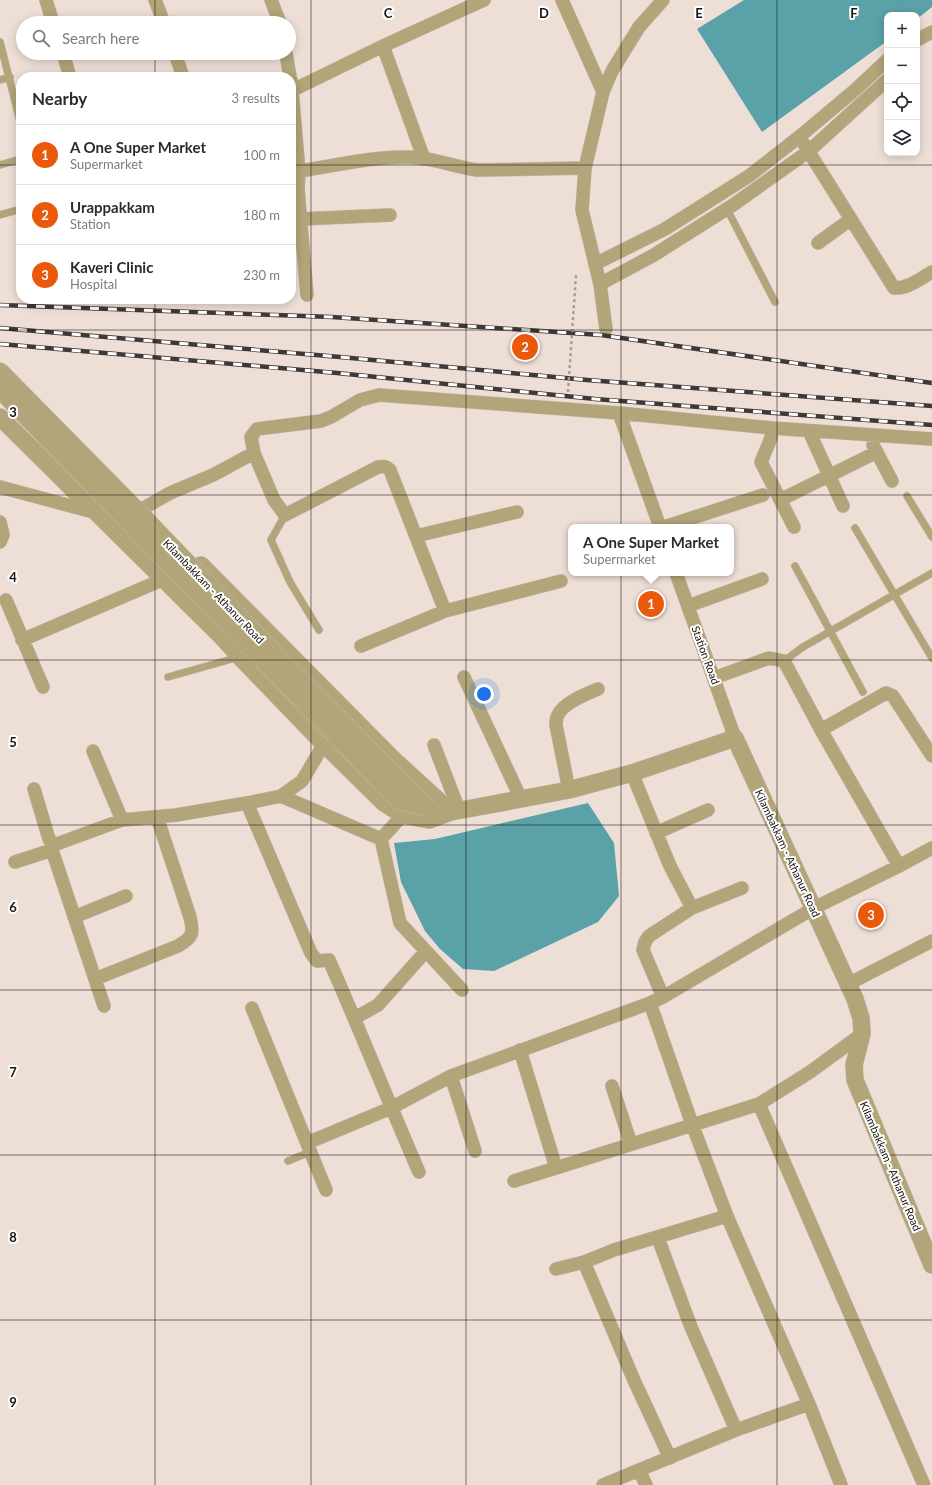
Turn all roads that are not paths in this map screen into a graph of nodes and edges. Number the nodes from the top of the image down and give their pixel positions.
1 (46, 0) edge
2 (155, 0) edge
3 (271, 0) edge
4 (484, 0) edge
5 (562, 0) edge
6 (663, 0) edge
7 (51, 16) edge
8 (161, 16) edge
9 (277, 16) edge
10 (932, 33) edge
11 (920, 40) edge
12 (0, 42) edge
13 (383, 46) junction
14 (64, 60) edge
15 (177, 60) edge
16 (287, 60) edge
17 (884, 63) edge
18 (68, 72) edge
19 (181, 72) edge
20 (289, 72) edge
21 (10, 77) junction
22 (0, 80) edge
23 (296, 83) edge
24 (884, 86) edge
25 (602, 92) junction
26 (16, 103) edge
27 (296, 134) edge
28 (799, 137) junction
29 (809, 150) junction
30 (424, 159) junction
31 (16, 160) edge
32 (0, 165) edge
33 (585, 168) junction
34 (299, 171) junction
35 (727, 208) junction
36 (16, 210) edge
37 (0, 215) edge
38 (390, 215) dead end
39 (300, 219) junction
40 (851, 219) junction
41 (818, 243) dead end
42 (595, 264) junction
43 (932, 272) edge
44 (600, 284) junction
45 (307, 295) dead end
46 (775, 302) dead end
47 (606, 329) dead end
48 (0, 367) edge
49 (0, 371) edge
50 (0, 390) edge
51 (619, 413) junction
52 (0, 417) edge
53 (772, 428) junction
54 (809, 431) junction
55 (869, 435) junction
56 (932, 439) edge
57 (254, 452) junction
58 (877, 452) junction
59 (828, 475) junction
60 (892, 481) dead end
61 (0, 487) edge
62 (763, 495) dead end
63 (906, 496) dead end
64 (780, 500) junction
65 (843, 506) dead end
66 (144, 508) junction
67 (517, 512) dead end
68 (98, 514) junction
69 (285, 515) junction
70 (0, 522) edge
71 (659, 524) edge
72 (673, 524) edge
73 (794, 527) dead end
74 (855, 528) dead end
75 (416, 536) junction
76 (932, 537) edge
77 (0, 542) edge
78 (795, 566) dead end
79 (932, 573) edge
80 (677, 576) edge
81 (164, 579) junction
82 (762, 579) dead end
83 (561, 581) dead end
84 (895, 593) junction
85 (6, 600) dead end
86 (688, 606) junction
87 (445, 611) junction
88 (319, 630) dead end
89 (831, 631) junction
90 (22, 640) junction
91 (361, 646) dead end
92 (240, 657) junction
93 (932, 658) edge
94 (784, 661) junction
95 (168, 677) dead end
96 (464, 677) dead end
97 (714, 678) junction
98 (43, 687) dead end
99 (598, 689) dead end
100 (863, 692) dead end
101 (821, 730) junction
102 (735, 738) junction
103 (324, 744) junction
104 (434, 745) dead end
105 (94, 751) dead end
106 (932, 756) edge
107 (632, 773) junction
108 (34, 789) dead end
109 (569, 790) junction
110 (281, 796) junction
111 (521, 799) junction
112 (247, 803) junction
113 (429, 809) junction
114 (708, 810) dead end
115 (455, 811) junction
116 (403, 815) junction
117 (157, 817) junction
118 (122, 820) junction
119 (656, 833) junction
120 (381, 839) junction
121 (53, 847) junction
122 (932, 848) edge
123 (15, 862) dead end
124 (899, 866) junction
125 (742, 888) dead end
126 (126, 896) dead end
127 (692, 908) junction
128 (814, 908) junction
129 (74, 918) junction
130 (932, 941) edge
131 (426, 951) junction
132 (95, 979) junction
133 (848, 984) junction
134 (462, 990) dead end
135 (663, 997) junction
136 (650, 1003) junction
137 (104, 1006) dead end
138 (252, 1008) dead end
139 (355, 1018) junction
140 (862, 1034) junction
141 (520, 1050) junction
142 (451, 1076) junction
143 (612, 1086) dead end
144 (759, 1104) junction
145 (391, 1108) junction
146 (692, 1124) junction
147 (631, 1144) junction
148 (309, 1147) junction
149 (475, 1151) dead end
150 (288, 1160) dead end
151 (556, 1168) junction
152 (419, 1172) dead end
153 (514, 1181) dead end
154 (326, 1190) dead end
155 (727, 1216) junction
156 (658, 1238) junction
157 (584, 1262) junction
158 (932, 1265) edge
159 (556, 1269) dead end
160 (809, 1404) junction
161 (736, 1430) junction
162 (670, 1458) junction
163 (639, 1470) junction
164 (603, 1485) edge
165 (646, 1485) edge
166 (841, 1485) edge
167 (924, 1485) edge

1 - 7 street
2 - 8 street
3 - 9 street
4 - 13 street
5 - 25 street
6 - 25 street
10 - 11 street
12 - 21 lane
13 - 23 street
13 - 30 street
14 - 18 street
15 - 19 street
16 - 20 street
17 - 28 street
21 - 22 lane
21 - 26 lane
24 - 29 street
25 - 33 street
27 - 34 street
28 - 29 street
28 - 42 street
29 - 35 street
29 - 40 street
30 - 33 street
30 - 34 street
31 - 32 lane
33 - 42 street
34 - 39 street
35 - 44 street
35 - 46 lane
36 - 37 lane
38 - 39 street
39 - 45 street
40 - 41 street
40 - 43 street
42 - 44 street
44 - 47 street
48 - 66 street
49 - 113 street, Kilambakkam - Athanur Road, bridge
50 - 113 street, Kilambakkam - Athanur Road, bridge
51 - 53 street
51 - 57 street
51 - 71 street
52 - 68 street
53 - 54 street
53 - 64 street
54 - 55 street
54 - 59 street
55 - 56 street
55 - 58 street
57 - 66 street
57 - 69 street
58 - 59 street
58 - 60 street
59 - 64 street
59 - 65 street
61 - 68 street
62 - 72 street
63 - 76 lane
64 - 73 street
66 - 68 street
66 - 115 street
67 - 75 street
68 - 81 street
69 - 75 street
69 - 88 lane
70 - 77 street
74 - 84 lane
75 - 87 street
78 - 89 lane
79 - 84 lane
80 - 86 street, Station Road
81 - 90 street
81 - 92 street
82 - 86 street
83 - 87 street
84 - 89 lane
84 - 93 lane
85 - 90 street
86 - 97 street, Station Road
87 - 91 street
89 - 94 lane
89 - 100 lane
90 - 98 street
92 - 95 lane
92 - 103 street
94 - 97 street
94 - 101 street
96 - 111 street
97 - 102 street, Station Road
99 - 109 street
101 - 106 street
101 - 124 street
102 - 107 street, Kilambakkam - Athanur Road
102 - 128 street, Kilambakkam - Athanur Road
103 - 110 street
103 - 116 street
104 - 115 street
105 - 118 street
107 - 109 street, Kilambakkam - Athanur Road
107 - 119 street
108 - 121 street
109 - 111 street, Kilambakkam - Athanur Road
110 - 112 street
110 - 120 street
111 - 115 street, Kilambakkam - Athanur Road
112 - 117 street
112 - 139 street
113 - 115 street, Kilambakkam - Athanur Road
114 - 119 street
115 - 116 street
116 - 120 street
117 - 118 street
117 - 132 street
118 - 121 street
119 - 127 street
120 - 131 street
121 - 123 street
121 - 129 street
122 - 124 street
124 - 128 street
125 - 127 street
126 - 129 street
127 - 135 street
128 - 133 street, Kilambakkam - Athanur Road
128 - 135 street
129 - 132 street
130 - 133 street
131 - 134 street
131 - 139 street
132 - 137 street
133 - 140 street, Kilambakkam - Athanur Road
135 - 136 street
136 - 141 street
136 - 146 street
138 - 148 street
139 - 145 street
140 - 144 street
140 - 158 street, Kilambakkam - Athanur Road
141 - 142 street
141 - 151 street
142 - 145 street
142 - 149 street
143 - 147 street
144 - 146 street
144 - 167 street
145 - 148 street
145 - 152 street
146 - 147 street
146 - 155 street
147 - 151 street
148 - 150 lane
148 - 154 street
151 - 153 street
155 - 156 street
155 - 160 street
156 - 157 street
156 - 161 street
157 - 159 street
157 - 162 street
160 - 161 street
160 - 166 street
161 - 162 street
162 - 163 street
163 - 164 street
163 - 165 street

